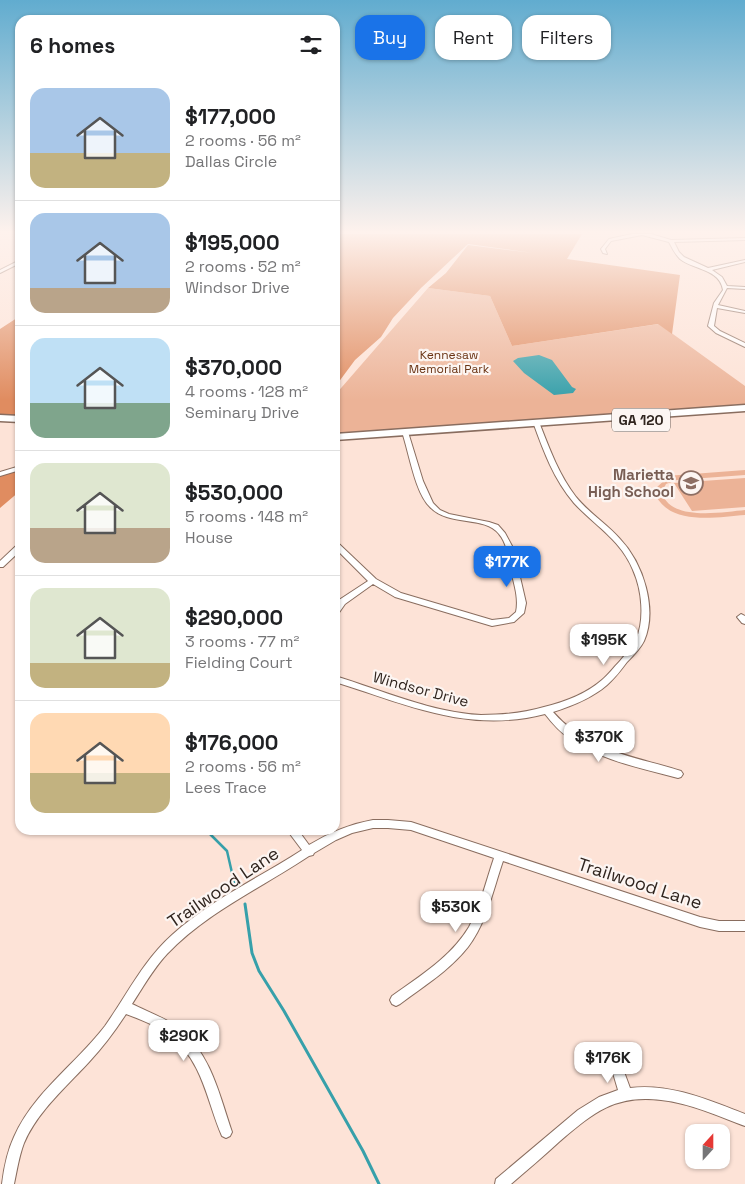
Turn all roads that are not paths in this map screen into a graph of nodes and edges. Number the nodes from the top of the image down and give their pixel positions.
1 (725, 289) edge
2 (715, 306) junction
3 (745, 312) edge
4 (745, 346) edge
5 (745, 408) edge
6 (745, 414) edge
7 (0, 418) edge
8 (15, 419) edge
9 (537, 424) junction
10 (405, 432) junction
11 (340, 437) edge
12 (15, 470) edge
13 (0, 474) edge
14 (340, 549) edge
15 (15, 552) edge
16 (0, 565) edge
17 (373, 581) junction
18 (340, 605) edge
19 (340, 680) edge
20 (546, 710) junction
21 (678, 774) dead end
22 (296, 835) edge
23 (309, 852) junction
24 (500, 855) junction
25 (745, 926) edge
26 (396, 1000) dead end
27 (125, 1007) junction
28 (619, 1073) dead end
29 (625, 1093) junction
30 (745, 1120) edge
31 (226, 1132) dead end
32 (8, 1184) edge
33 (501, 1184) edge

1 - 2 street
2 - 3 street
2 - 4 street
5 - 9 highway, GA 120
6 - 9 highway, GA 120
7 - 8 highway
9 - 10 highway, GA 120
9 - 20 street, Windsor Drive
10 - 11 highway, GA 120
10 - 17 street
12 - 13 street
14 - 17 street
15 - 16 street
17 - 18 street
19 - 20 street, Windsor Drive
20 - 21 street
22 - 23 street
23 - 24 street, Trailwood Lane
23 - 27 street, Trailwood Lane
24 - 25 street, Trailwood Lane
24 - 26 street
27 - 31 street
27 - 32 street, Trailwood Lane
28 - 29 street
29 - 30 street
29 - 33 street

